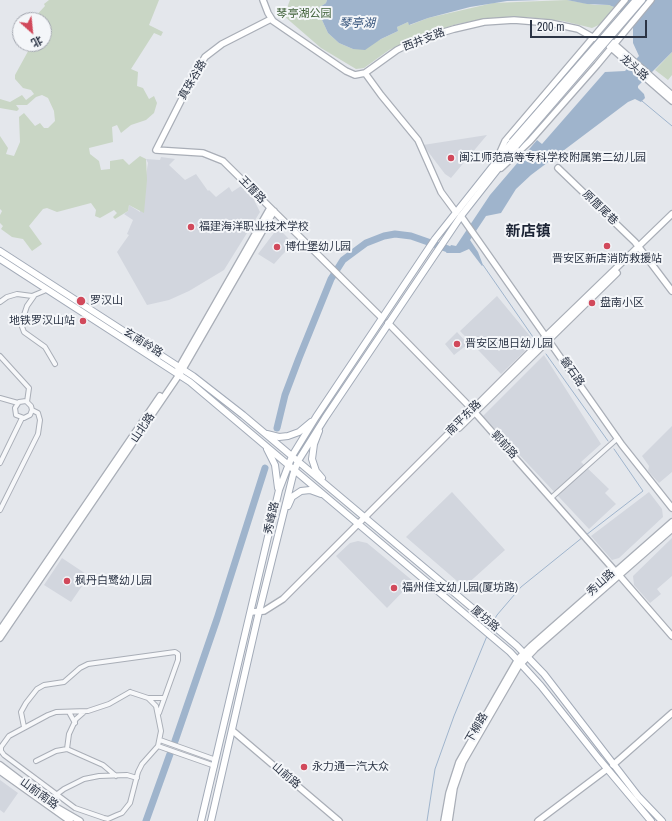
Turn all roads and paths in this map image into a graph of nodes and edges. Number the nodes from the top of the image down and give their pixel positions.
1 (263, 0) edge
2 (625, 0) edge
3 (636, 0) edge
4 (642, 0) edge
5 (651, 0) edge
6 (271, 19) junction
7 (596, 35) junction
8 (613, 46) junction
9 (566, 69) junction
10 (365, 73) junction
11 (584, 80) junction
12 (654, 82) junction
13 (672, 95) edge
14 (672, 101) edge
15 (514, 144) junction
16 (156, 150) joint
17 (497, 159) junction
18 (558, 168) dead end
19 (495, 173) junction
20 (272, 210) junction
21 (455, 211) junction
22 (672, 214) edge
23 (461, 216) junction
24 (672, 219) edge
25 (640, 249) junction
26 (0, 251) edge
27 (0, 259) edge
28 (672, 290) edge
29 (44, 291) dead end
30 (34, 296) junction
31 (0, 302) edge
32 (382, 318) junction
33 (388, 323) junction
34 (548, 338) junction
35 (0, 356) edge
36 (55, 364) dead end
37 (179, 370) junction
38 (0, 398) edge
39 (27, 402) junction
40 (18, 403) junction
41 (32, 410) junction
42 (473, 411) junction
43 (316, 417) junction
44 (22, 418) junction
45 (324, 418) junction
46 (261, 431) junction
47 (618, 438) junction
48 (278, 445) joint
49 (273, 456) junction
50 (292, 456) junction
51 (298, 461) junction
52 (0, 463) edge
53 (289, 464) junction
54 (295, 469) junction
55 (329, 487) junction
56 (279, 490) junction
57 (324, 494) junction
58 (551, 498) junction
59 (672, 508) edge
60 (0, 510) edge
61 (282, 518) junction
62 (366, 519) junction
63 (672, 522) edge
64 (360, 524) junction
65 (672, 529) edge
66 (617, 573) junction
67 (250, 614) junction
68 (258, 614) junction
69 (0, 630) edge
70 (672, 636) edge
71 (0, 638) edge
72 (533, 648) joint
73 (526, 655) junction
74 (520, 661) junction
75 (148, 698) junction
76 (163, 698) junction
77 (69, 712) junction
78 (84, 712) junction
79 (158, 713) junction
80 (672, 714) edge
81 (75, 722) junction
82 (24, 727) junction
83 (233, 730) junction
84 (160, 740) junction
85 (158, 746) junction
86 (67, 749) junction
87 (36, 761) dead end
88 (216, 763) junction
89 (613, 764) junction
90 (0, 765) edge
91 (607, 769) junction
92 (0, 771) edge
93 (116, 776) junction
94 (137, 778) junction
95 (56, 795) junction
96 (70, 821) edge
97 (80, 821) edge
98 (201, 821) edge
99 (211, 821) edge
100 (339, 821) edge
101 (444, 821) edge
102 (449, 821) edge
103 (538, 821) edge
104 (651, 821) edge
105 (662, 821) edge

1 - 6 main road
2 - 7 main road
3 - 15 main road, bridge
4 - 15 main road, bridge
5 - 8 main road
6 - 10 main road
6 - 16 main road, 真珠谷路
7 - 8 main road, 西井支路
7 - 9 main road
7 - 10 main road, 西井支路
8 - 11 main road
8 - 12 main road, 龙头路
9 - 11 main road
9 - 17 main road
10 - 21 main road
11 - 19 main road
12 - 13 main road, 龙头路
12 - 14 main road, 龙头路
15 - 17 main road, 秀峰路
15 - 19 main road, 秀峰路
16 - 20 main road, 王厝路
17 - 21 main road, 秀峰路
18 - 25 main road, 原厝尾巷
19 - 23 main road, 秀峰路
20 - 32 main road, 王厝路
20 - 37 main road, 山北路
21 - 32 main road, 秀峰路
22 - 25 main road, 南平东路
23 - 33 main road, 秀峰路
23 - 34 main road, 磐石路
24 - 25 main road, 南平东路
25 - 28 main road, 原厝尾巷
25 - 34 main road, 南平东路
26 - 37 main road, 玄南岭路
27 - 37 main road, 玄南岭路
29 - 30 street
30 - 31 street
30 - 36 street
32 - 43 main road, 秀峰路
33 - 42 main road, 郭前路
33 - 45 main road, 秀峰路
34 - 42 main road, 南平东路
34 - 47 main road, 磐石路
35 - 39 street
37 - 46 main road, 玄南岭路
37 - 49 main road, 玄南岭路
37 - 69 main road, 山北路
37 - 71 main road, 山北路
38 - 40 street
39 - 40 street
39 - 41 street
40 - 44 street
41 - 44 street
41 - 60 street
42 - 58 main road, 郭前路
42 - 62 main road, 南平东路
43 - 46 main road
43 - 50 main road, 秀峰路
44 - 52 street
45 - 51 main road, 秀峰路
45 - 55 main road
46 - 48 main road, 玄南岭路
47 - 58 street
47 - 59 main road, 磐石路
48 - 50 main road, 厦坊路
49 - 53 main road, 厦坊路
49 - 56 main road
50 - 51 main road, 厦坊路
50 - 53 main road, 秀峰路
51 - 54 main road, 秀峰路
51 - 55 main road, 厦坊路
53 - 54 main road, 厦坊路
53 - 56 main road, 秀峰路
54 - 57 main road, 厦坊路
54 - 61 main road, 秀峰路
55 - 62 main road, 厦坊路
56 - 67 main road, 秀峰路
57 - 61 main road
57 - 64 main road, 厦坊路
58 - 66 main road, 郭前路
61 - 68 main road, 秀峰路
62 - 64 main road, 南平东路
62 - 73 main road, 厦坊路
63 - 66 main road, 秀山路
64 - 68 main road, 南平东路
64 - 74 main road, 厦坊路
65 - 66 main road, 秀山路
66 - 70 main road, 郭前路
66 - 72 main road, 秀山路
67 - 68 main road
67 - 88 main road, 秀峰路
68 - 83 main road, 秀峰路
72 - 73 main road, 下柳路
73 - 74 main road, 下柳路
73 - 89 main road, 厦坊路
74 - 91 main road, 厦坊路
74 - 101 main road, 下柳路
74 - 102 main road, 下柳路
75 - 76 street
75 - 78 street
75 - 79 street
76 - 79 street
76 - 82 street
77 - 78 street
77 - 81 street
77 - 82 street
78 - 81 street
79 - 84 street
80 - 89 main road
81 - 86 street
82 - 95 street
83 - 99 main road, 秀峰路
83 - 100 main road, 山前路
84 - 85 street
84 - 88 street
85 - 88 street
85 - 94 street
86 - 87 street
86 - 93 street
88 - 98 main road, 秀峰路
89 - 105 main road, 厦坊路
90 - 97 main road, 山前南路
91 - 103 main road
91 - 104 main road, 厦坊路
92 - 96 main road, 山前南路
93 - 94 street
93 - 95 street
94 - 95 street

